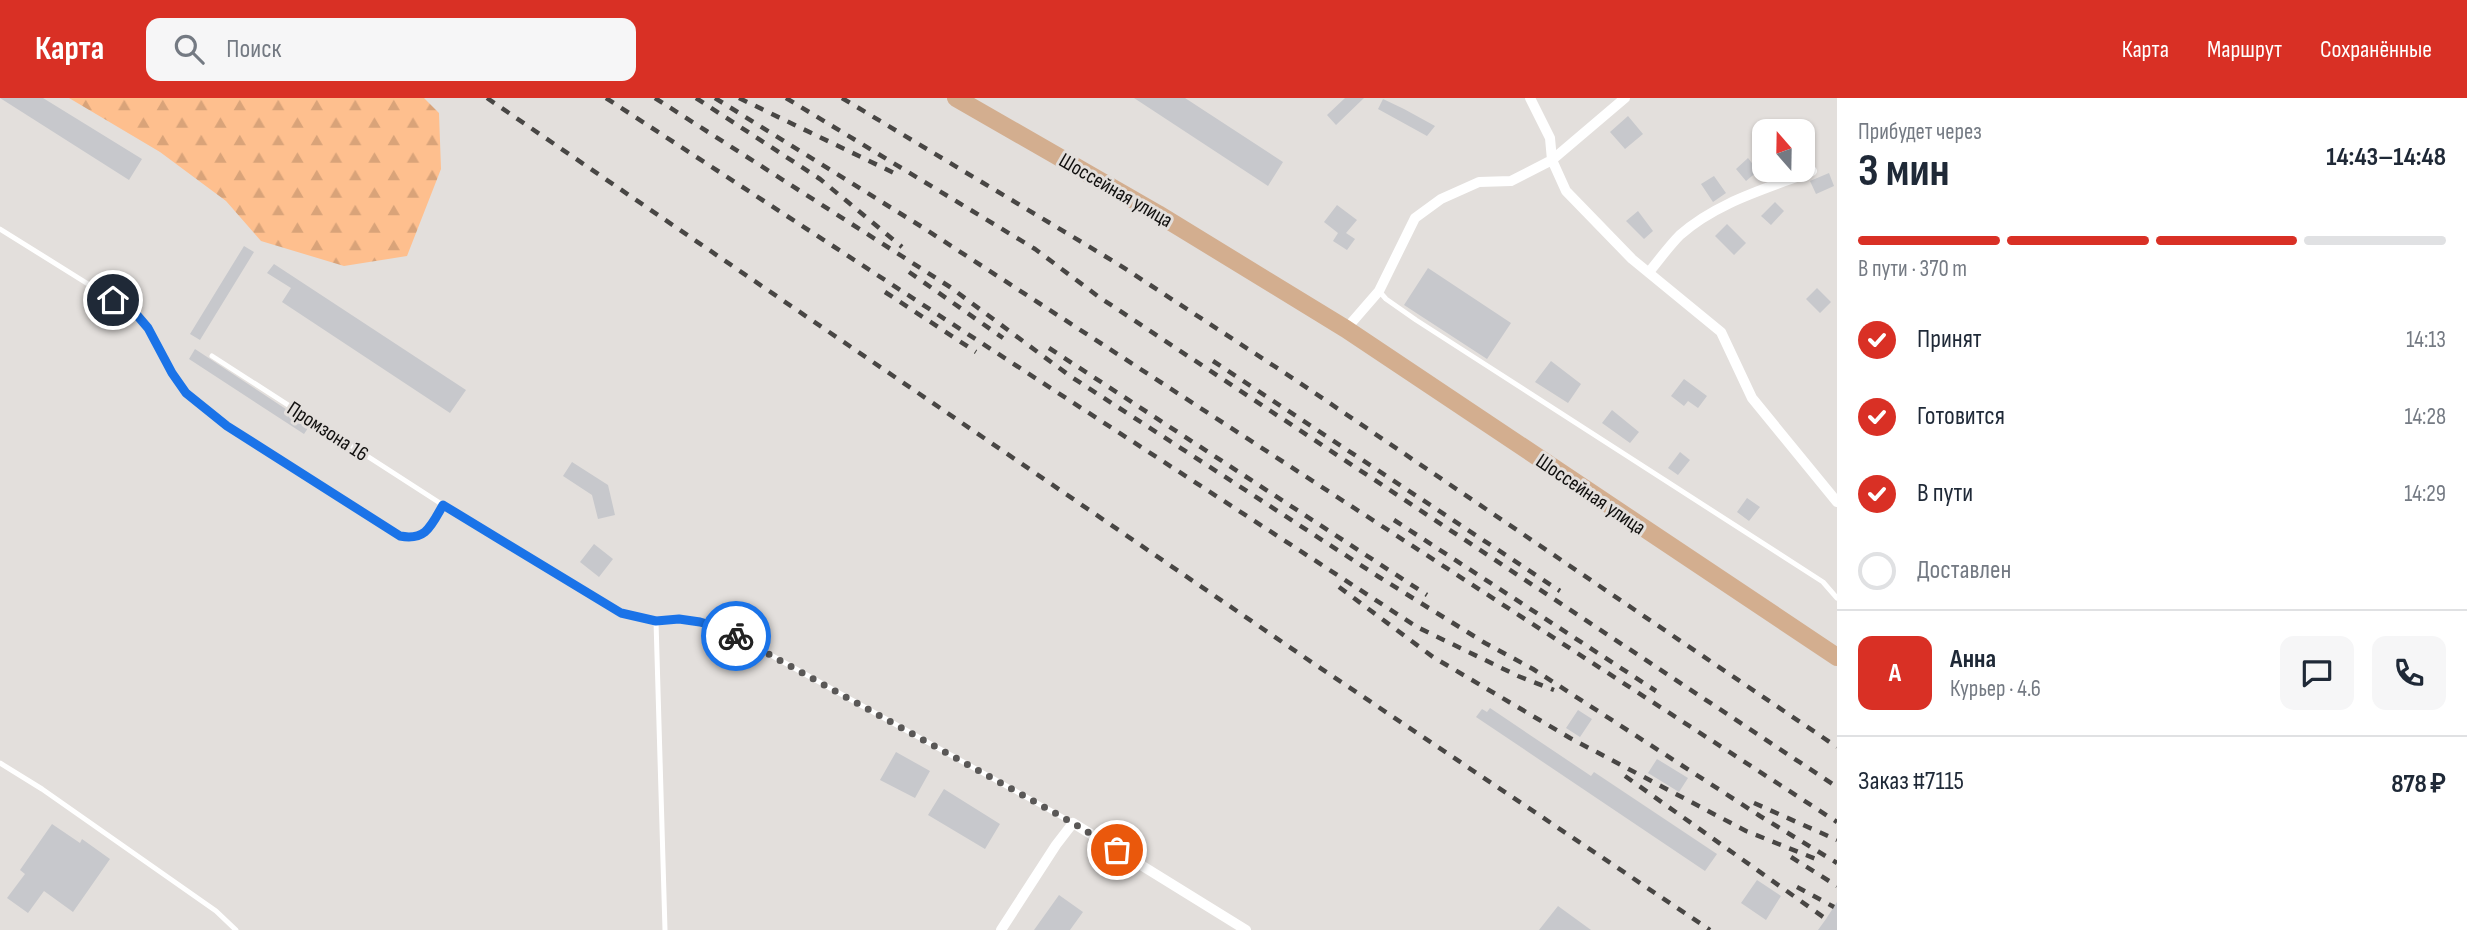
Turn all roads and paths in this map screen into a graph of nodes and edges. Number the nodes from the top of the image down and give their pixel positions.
1 (956, 98) edge
2 (1530, 98) edge
3 (1625, 98) edge
4 (1552, 160) junction
5 (1781, 182) edge
6 (0, 229) edge
7 (1649, 272) junction
8 (1378, 291) junction
9 (1346, 329) junction
10 (212, 356) dead end
11 (1837, 502) edge
12 (443, 505) junction
13 (1837, 598) edge
14 (656, 621) junction
15 (1837, 657) edge
16 (0, 763) edge
17 (1073, 823) junction
18 (236, 930) edge
19 (665, 930) edge
20 (1001, 930) edge
21 (1246, 930) edge

1 - 9 main road, Шоссейная улица
2 - 4 street
3 - 4 street
4 - 7 street
4 - 8 street
5 - 7 street
6 - 12 lane
7 - 11 street
8 - 9 street
8 - 13 lane
9 - 15 main road, Шоссейная улица
10 - 12 lane, Промзона 16
12 - 14 lane, Промзона 16
14 - 17 lane, Промзона 16
14 - 19 lane
16 - 18 lane
17 - 20 street
17 - 21 street

